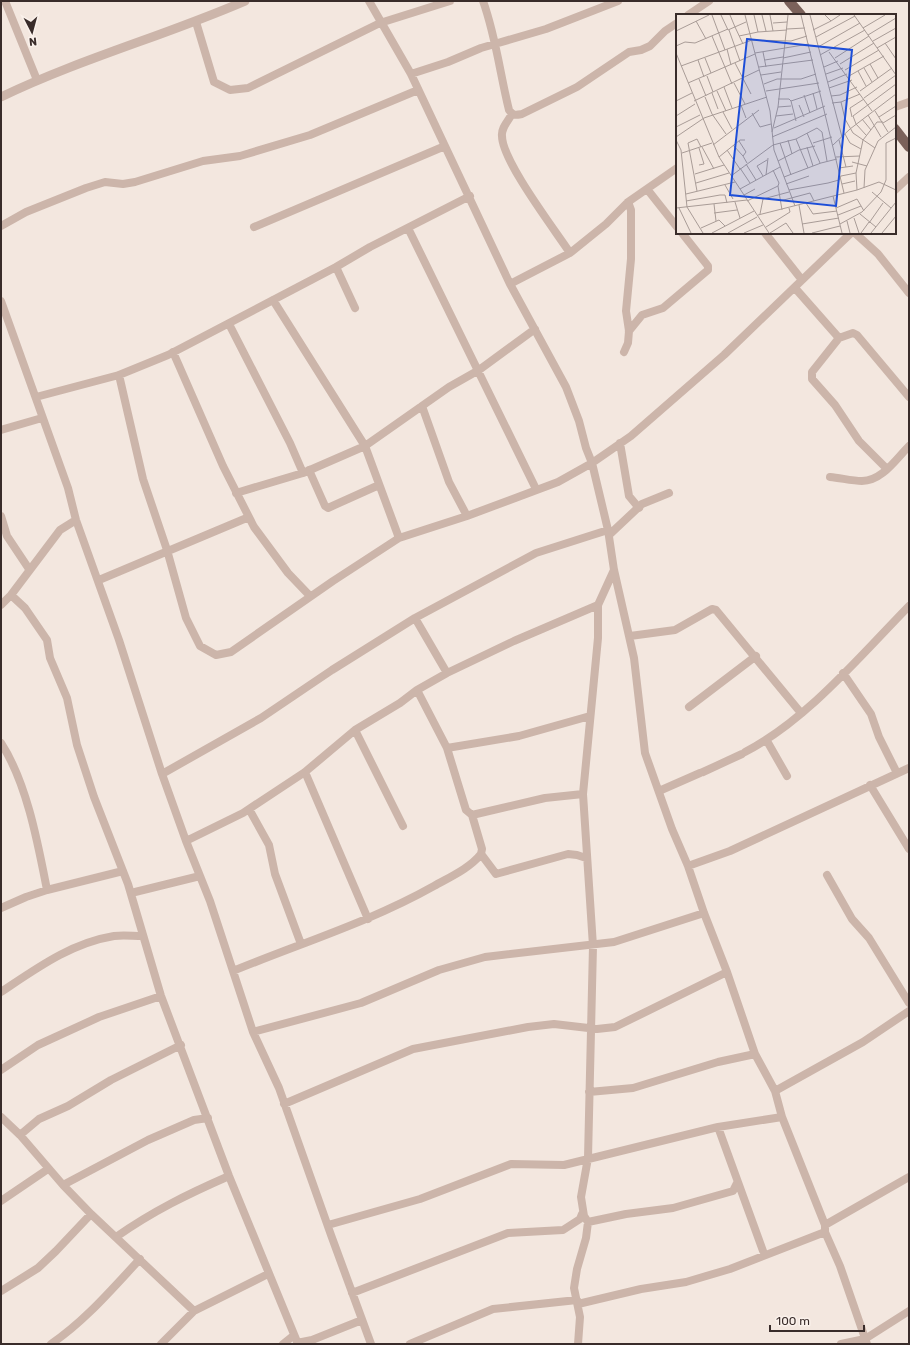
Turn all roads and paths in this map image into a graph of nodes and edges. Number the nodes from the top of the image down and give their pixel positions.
1 (5, 1) edge
2 (245, 1) edge
3 (369, 1) edge
4 (450, 1) edge
5 (484, 1) edge
6 (618, 1) edge
7 (709, 1) edge
8 (789, 1) edge
9 (690, 14) edge
10 (798, 14) edge
11 (196, 22) junction
12 (380, 23) junction
13 (676, 24) edge
14 (496, 44) junction
15 (411, 74) junction
16 (37, 80) junction
17 (418, 90) junction
18 (1, 97) edge
19 (909, 102) edge
20 (896, 107) edge
21 (512, 114) junction
22 (896, 130) edge
23 (445, 146) junction
24 (909, 147) edge
25 (676, 169) edge
26 (909, 177) edge
27 (647, 189) junction
28 (896, 189) edge
29 (470, 196) junction
30 (628, 202) junction
31 (1, 226) edge
32 (676, 226) edge
33 (254, 227) dead end
34 (408, 228) junction
35 (683, 234) edge
36 (765, 234) edge
37 (850, 234) edge
38 (570, 253) junction
39 (336, 267) junction
40 (802, 280) junction
41 (510, 284) junction
42 (795, 288) junction
43 (909, 293) edge
44 (273, 300) junction
45 (1, 301) edge
46 (355, 308) dead end
47 (229, 324) junction
48 (10, 327) junction
49 (1, 329) edge
50 (535, 329) junction
51 (629, 331) junction
52 (839, 338) junction
53 (173, 352) junction
54 (624, 352) dead end
55 (479, 370) junction
56 (119, 375) junction
57 (36, 397) junction
58 (909, 397) edge
59 (422, 406) junction
60 (42, 418) junction
61 (1, 430) edge
62 (620, 443) junction
63 (365, 446) junction
64 (909, 446) edge
65 (592, 463) junction
66 (887, 469) junction
67 (306, 472) junction
68 (830, 477) dead end
69 (379, 485) junction
70 (536, 489) junction
71 (236, 493) junction
72 (669, 493) dead end
73 (639, 508) junction
74 (1, 516) edge
75 (467, 516) junction
76 (249, 517) junction
77 (76, 520) junction
78 (608, 532) junction
79 (399, 538) junction
80 (167, 550) junction
81 (29, 569) junction
82 (614, 570) junction
83 (99, 580) junction
84 (12, 595) junction
85 (310, 596) junction
86 (1, 605) edge
87 (598, 605) junction
88 (909, 607) edge
89 (415, 618) junction
90 (630, 636) junction
91 (756, 656) junction
92 (447, 673) junction
93 (843, 673) junction
94 (418, 690) junction
95 (689, 708) dead end
96 (802, 713) junction
97 (590, 716) junction
98 (355, 730) junction
99 (767, 741) junction
100 (1, 743) edge
101 (447, 748) junction
102 (909, 768) edge
103 (305, 772) junction
104 (897, 773) junction
105 (162, 774) junction
106 (788, 776) dead end
107 (870, 785) junction
108 (659, 792) junction
109 (583, 794) junction
110 (249, 809) junction
111 (472, 815) junction
112 (403, 826) dead end
113 (186, 841) junction
114 (909, 849) edge
115 (481, 854) junction
116 (586, 858) junction
117 (688, 866) junction
118 (123, 871) junction
119 (827, 875) dead end
120 (200, 876) junction
121 (47, 890) junction
122 (131, 893) junction
123 (1, 908) edge
124 (704, 913) junction
125 (368, 919) junction
126 (142, 936) junction
127 (301, 944) junction
128 (593, 946) junction
129 (233, 971) junction
130 (727, 972) junction
131 (1, 992) edge
132 (161, 996) junction
133 (909, 1003) edge
134 (909, 1011) edge
135 (591, 1028) junction
136 (253, 1032) junction
137 (181, 1046) junction
138 (755, 1054) junction
139 (1, 1070) edge
140 (775, 1091) junction
141 (589, 1092) junction
142 (284, 1104) junction
143 (782, 1117) junction
144 (1, 1118) edge
145 (208, 1118) junction
146 (718, 1127) junction
147 (20, 1135) junction
148 (588, 1158) junction
149 (48, 1169) junction
150 (229, 1176) junction
151 (909, 1177) edge
152 (737, 1183) junction
153 (63, 1186) junction
154 (1, 1201) edge
155 (91, 1214) junction
156 (586, 1219) junction
157 (328, 1225) junction
158 (825, 1229) junction
159 (116, 1238) junction
160 (763, 1251) dead end
161 (140, 1259) junction
162 (268, 1274) junction
163 (1, 1291) edge
164 (352, 1293) junction
165 (577, 1302) junction
166 (194, 1311) junction
167 (909, 1312) edge
168 (362, 1320) junction
169 (296, 1341) edge
170 (866, 1341) edge
171 (51, 1344) edge
172 (161, 1344) edge
173 (283, 1344) edge
174 (371, 1344) edge
175 (410, 1344) edge
176 (578, 1344) edge
177 (841, 1344) edge

1 - 16 street
2 - 11 street
3 - 12 street
4 - 12 street
5 - 14 street
6 - 14 street
7 - 9 street
8 - 10 main road
11 - 12 street
11 - 16 street
12 - 15 street
13 - 21 street
14 - 15 street
14 - 21 street
15 - 17 street
16 - 18 street
17 - 23 street
17 - 31 street
19 - 20 street
21 - 38 street
22 - 24 main road
23 - 29 street
23 - 33 street
25 - 27 street
26 - 28 street
27 - 30 street
27 - 32 street
29 - 34 street
29 - 41 street
30 - 38 street
30 - 51 street
34 - 39 street
34 - 55 street
35 - 51 street
36 - 40 street
37 - 40 street
37 - 43 street
38 - 41 street
39 - 44 street
39 - 46 street
40 - 42 street
41 - 50 street
42 - 52 street
42 - 62 street
44 - 47 street
44 - 63 street
45 - 48 street
47 - 53 street
47 - 67 street
48 - 49 street
48 - 57 street
50 - 55 street
50 - 65 street
51 - 54 street
52 - 58 street
52 - 66 street
53 - 56 street
53 - 71 street
55 - 59 street
55 - 70 street
56 - 57 street
56 - 80 street
57 - 60 street
59 - 63 street
59 - 75 street
60 - 61 street
60 - 77 street
62 - 65 street
62 - 73 street
63 - 67 street
63 - 69 street
64 - 66 street
65 - 70 street
65 - 78 street
66 - 68 street
67 - 69 street
67 - 71 street
69 - 79 street
70 - 75 street
71 - 76 street
72 - 73 street
73 - 78 street
74 - 81 street
75 - 79 street
76 - 80 street
76 - 85 street
77 - 81 street
77 - 83 street
78 - 82 street
78 - 89 street
79 - 85 street
80 - 83 street
80 - 85 street
81 - 84 street
82 - 87 street
82 - 90 street
83 - 105 street
84 - 86 street
84 - 118 street
87 - 92 street
87 - 97 street
88 - 93 street
89 - 92 street
89 - 105 street
90 - 91 street
90 - 108 street
91 - 95 street
91 - 96 street
92 - 94 street
93 - 96 street
93 - 104 street
94 - 98 street
94 - 101 street
96 - 99 street
97 - 101 street
97 - 109 street
98 - 103 street
98 - 112 street
99 - 106 street
99 - 108 street
100 - 121 street
101 - 111 street
102 - 104 street
103 - 110 street
103 - 125 street
104 - 107 street
105 - 113 street
107 - 114 street
107 - 117 street
108 - 117 street
109 - 111 street
109 - 116 street
110 - 113 street
110 - 127 street
111 - 115 street
113 - 120 street
115 - 116 street
115 - 125 street
116 - 128 street
117 - 124 street
118 - 121 street
118 - 122 street
119 - 133 street
120 - 122 street
120 - 129 street
121 - 123 street
122 - 126 street
124 - 128 street
124 - 130 street
125 - 127 street
126 - 131 street
126 - 132 street
127 - 129 street
128 - 135 street
128 - 136 street
129 - 136 street
130 - 135 street
130 - 138 street
132 - 137 street
132 - 139 street
134 - 140 street
135 - 141 street
135 - 142 street
136 - 142 street
137 - 145 street
137 - 147 street
138 - 140 street
138 - 141 street
140 - 143 street
141 - 148 street
142 - 157 street
143 - 146 street
143 - 158 street
144 - 147 street
145 - 150 street
145 - 153 street
146 - 148 street
146 - 152 street
147 - 149 street
148 - 156 street
148 - 157 street
149 - 153 street
149 - 154 street
150 - 159 street
150 - 162 street
151 - 158 street
152 - 156 street
152 - 160 street
153 - 155 street
155 - 159 street
155 - 163 street
156 - 164 street
156 - 165 street
157 - 164 street
158 - 165 street
158 - 170 street
159 - 161 street
161 - 166 street
161 - 171 street
162 - 166 street
162 - 169 street
164 - 168 street
165 - 175 street
165 - 176 street
166 - 172 street
167 - 170 street
168 - 169 street
168 - 174 street
169 - 173 street
170 - 177 street

